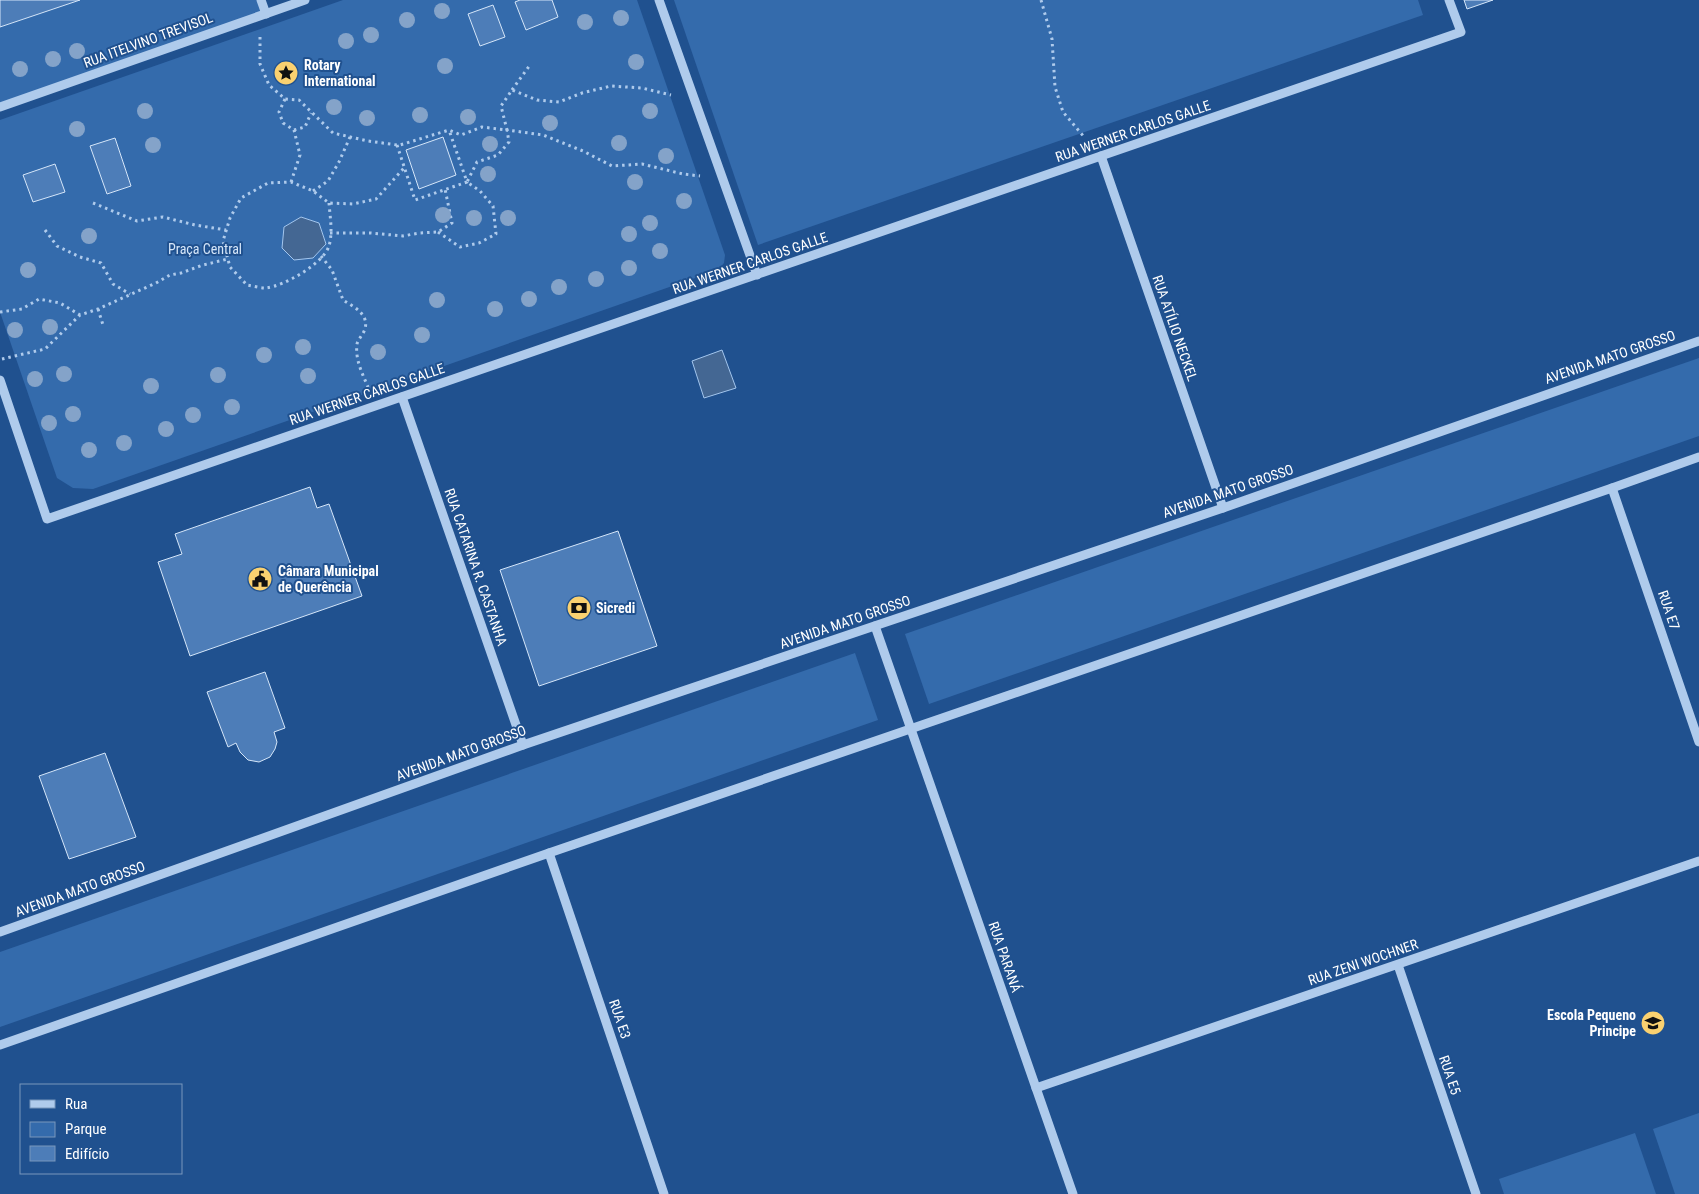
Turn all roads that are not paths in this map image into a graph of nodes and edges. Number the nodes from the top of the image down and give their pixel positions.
1 (261, 0) edge
2 (305, 0) edge
3 (659, 0) edge
4 (1449, 0) edge
5 (266, 14) junction
6 (0, 107) edge
7 (1101, 156) junction
8 (757, 275) junction
9 (1699, 341) edge
10 (0, 380) edge
11 (402, 396) junction
12 (1699, 457) edge
13 (1612, 488) junction
14 (1223, 508) junction
15 (875, 626) junction
16 (912, 728) junction
17 (1699, 742) edge
18 (523, 746) junction
19 (549, 853) junction
20 (1699, 861) edge
21 (0, 932) edge
22 (1398, 965) junction
23 (0, 1045) edge
24 (1036, 1088) junction
25 (664, 1194) edge
26 (1073, 1194) edge
27 (1476, 1194) edge

1 - 5 street
2 - 5 street, RUA ITELVINO TREVISOL
3 - 8 street
4 - 7 street, RUA WERNER CARLOS GALLE
5 - 6 street, RUA ITELVINO TREVISOL
7 - 8 street, RUA WERNER CARLOS GALLE
7 - 14 street, RUA ATÍLIO NECKEL
8 - 11 street, RUA WERNER CARLOS GALLE
9 - 14 street, AVENIDA MATO GROSSO
10 - 11 street, RUA WERNER CARLOS GALLE
11 - 18 street, RUA CATARINA R. CASTANHA
12 - 13 street
13 - 16 street
13 - 17 street, RUA E7
14 - 15 street, AVENIDA MATO GROSSO
15 - 16 street, RUA PARANÁ
15 - 18 street, AVENIDA MATO GROSSO
16 - 19 street
16 - 24 street, RUA PARANÁ
18 - 21 street, AVENIDA MATO GROSSO
19 - 23 street
19 - 25 street, RUA E3
20 - 22 street, RUA ZENI WOCHNER
22 - 24 street, RUA ZENI WOCHNER
22 - 27 street, RUA E5
24 - 26 street, RUA PARANÁ

